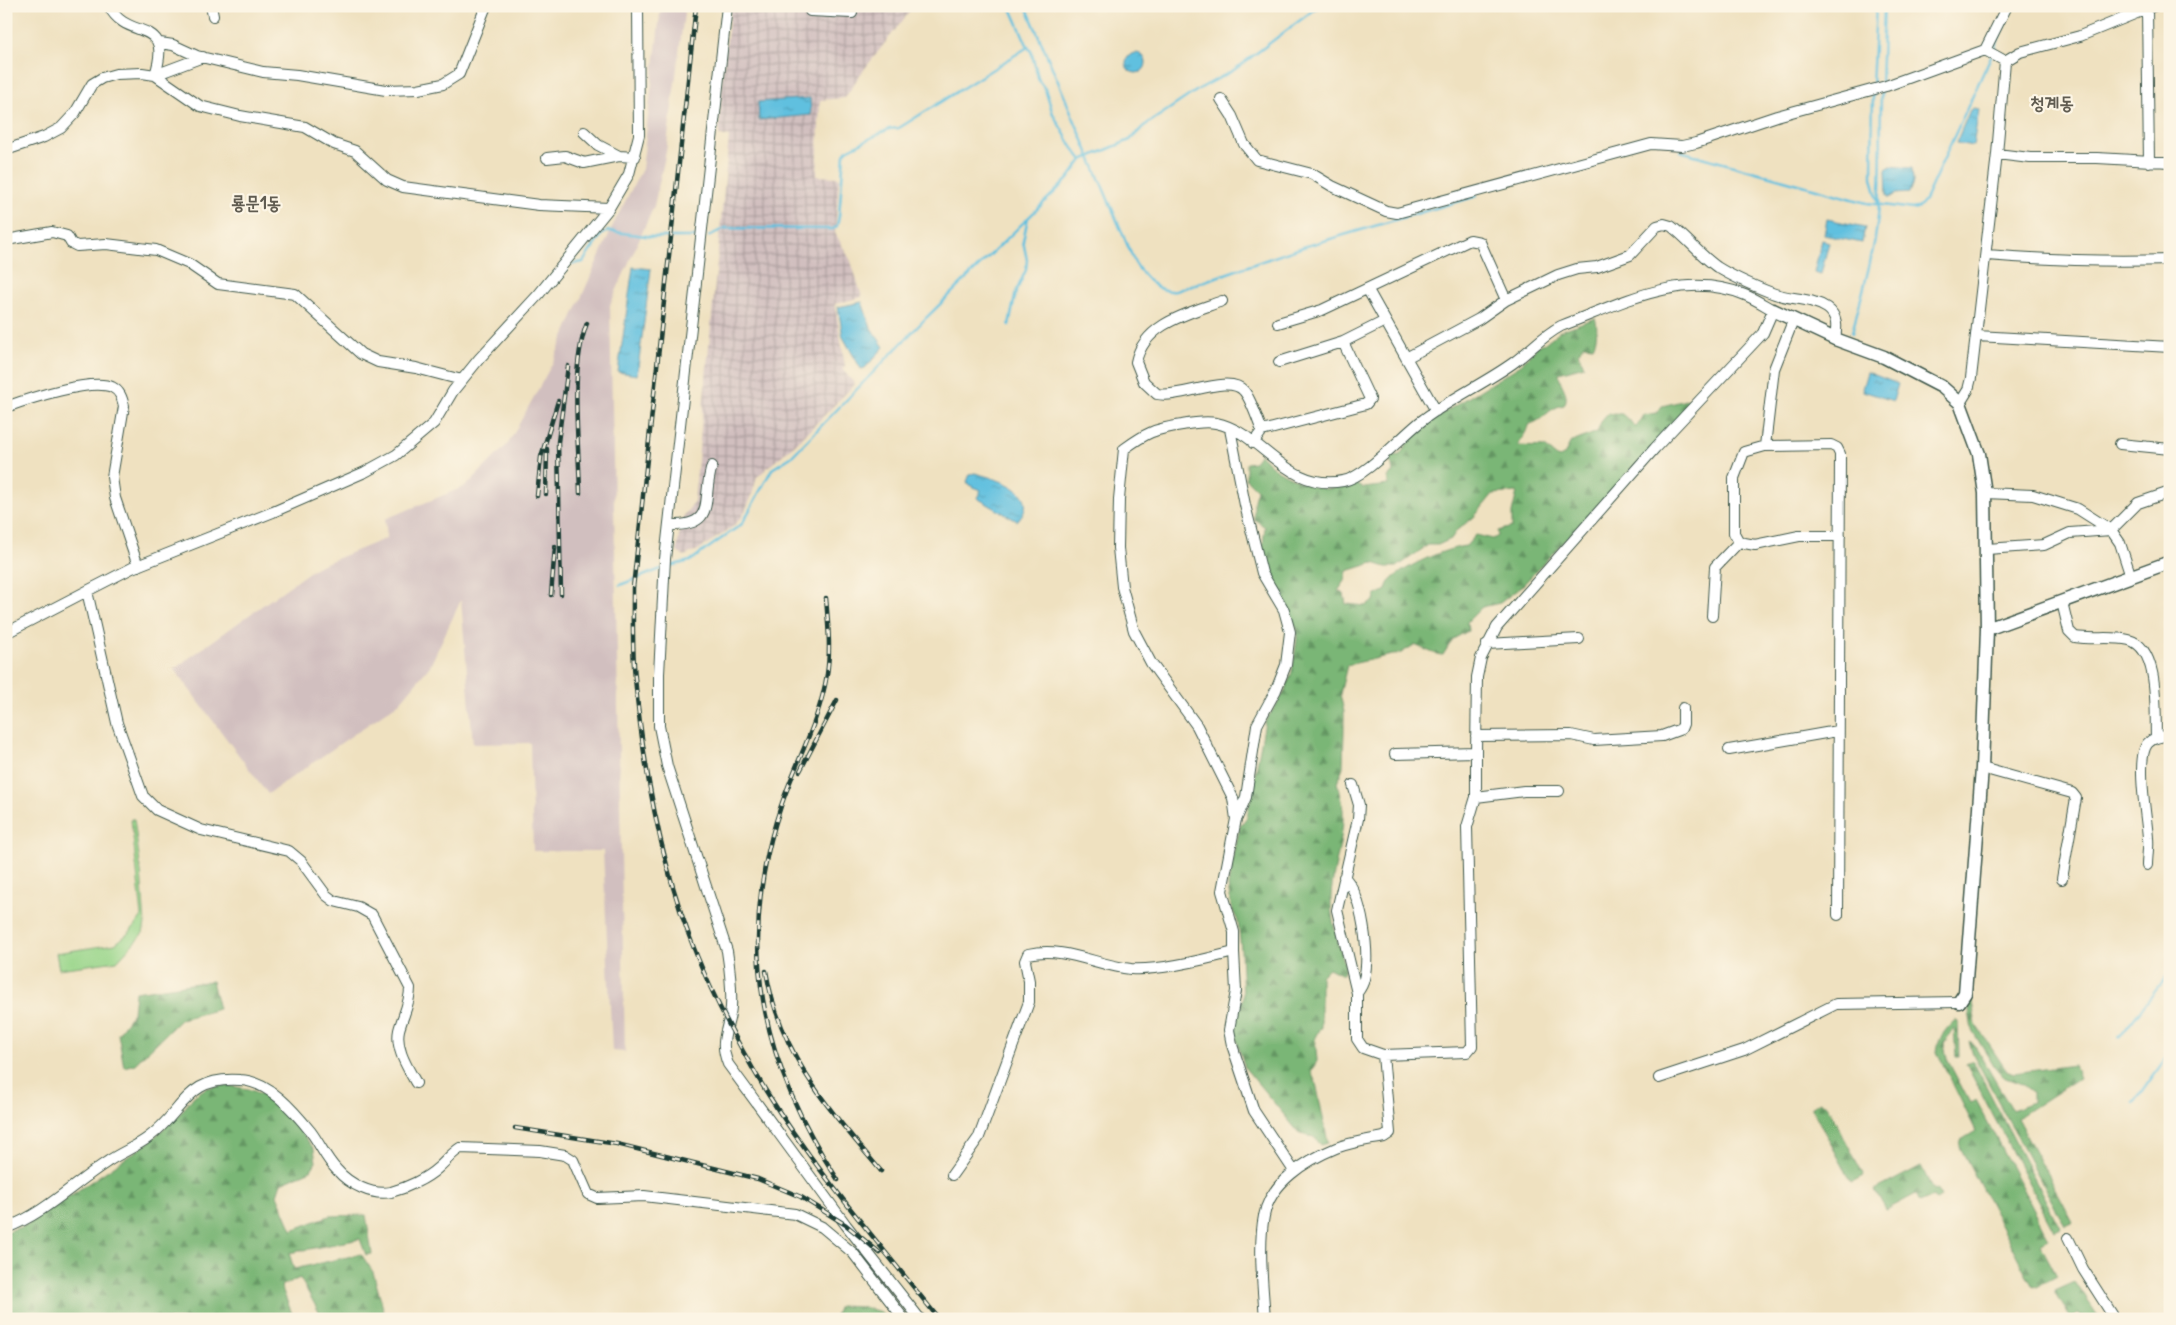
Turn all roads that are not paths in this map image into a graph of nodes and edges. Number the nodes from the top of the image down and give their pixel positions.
1 (109, 6) edge
2 (486, 6) edge
3 (638, 6) edge
4 (727, 6) edge
5 (810, 6) edge
6 (2007, 6) edge
7 (2151, 8) edge
8 (852, 13) dead end
9 (160, 43) junction
10 (1990, 52) junction
11 (204, 57) junction
12 (2005, 61) junction
13 (155, 75) junction
14 (1221, 99) dead end
15 (584, 132) dead end
16 (6, 150) edge
17 (1997, 154) junction
18 (618, 156) junction
19 (547, 158) dead end
20 (635, 158) junction
21 (2149, 162) junction
22 (2170, 162) edge
23 (609, 208) junction
24 (6, 240) edge
25 (1987, 255) junction
26 (2170, 260) edge
27 (1368, 290) junction
28 (1506, 300) junction
29 (1222, 301) dead end
30 (1773, 310) junction
31 (1385, 321) junction
32 (1793, 321) junction
33 (1278, 323) dead end
34 (1977, 336) junction
35 (1835, 339) junction
36 (1343, 342) junction
37 (2170, 347) edge
38 (1406, 358) junction
39 (1279, 362) dead end
40 (462, 380) junction
41 (1960, 403) junction
42 (6, 407) edge
43 (1436, 411) junction
44 (1230, 429) junction
45 (1262, 431) junction
46 (1253, 443) junction
47 (2120, 444) dead end
48 (1765, 446) junction
49 (2170, 448) edge
50 (712, 466) dead end
51 (2170, 492) edge
52 (1985, 493) junction
53 (670, 525) junction
54 (2111, 530) junction
55 (1840, 536) junction
56 (1739, 542) junction
57 (1988, 549) junction
58 (2170, 562) edge
59 (138, 566) junction
60 (2131, 576) junction
61 (87, 591) junction
62 (2062, 602) junction
63 (1712, 616) dead end
64 (1987, 629) junction
65 (6, 632) edge
66 (1580, 639) dead end
67 (1487, 644) junction
68 (1683, 708) dead end
69 (1837, 730) junction
70 (1476, 736) junction
71 (2170, 736) edge
72 (2156, 738) junction
73 (1729, 750) dead end
74 (1476, 752) junction
75 (1395, 754) dead end
76 (1982, 768) junction
77 (1353, 785) dead end
78 (1559, 791) dead end
79 (1476, 797) junction
80 (1236, 819) junction
81 (2147, 866) dead end
82 (1344, 877) junction
83 (2062, 879) dead end
84 (1838, 915) dead end
85 (1234, 952) junction
86 (1357, 993) junction
87 (1959, 1002) joint
88 (1383, 1055) junction
89 (1659, 1078) dead end
90 (416, 1083) dead end
91 (1294, 1171) junction
92 (952, 1175) dead end
93 (6, 1228) edge
94 (2068, 1238) dead end
95 (904, 1319) edge
96 (920, 1319) edge
97 (1265, 1319) edge
98 (2115, 1319) edge

1 - 9 street
2 - 11 street
3 - 20 street
4 - 53 street
5 - 8 street
6 - 10 street
7 - 12 street
7 - 21 street
9 - 11 street
9 - 13 street
10 - 12 street
10 - 14 street
11 - 13 street
12 - 17 street
13 - 16 street
13 - 23 street
15 - 18 street
17 - 21 street
17 - 25 street
18 - 19 street
18 - 20 street
20 - 23 street
21 - 22 street
23 - 40 street
24 - 40 street
25 - 26 street
25 - 34 street
27 - 28 street
27 - 31 street
27 - 33 street
28 - 35 street
28 - 38 street
29 - 45 street
30 - 32 street
30 - 43 street
30 - 67 street
31 - 36 street
31 - 38 street
32 - 35 street
32 - 48 street
34 - 37 street
34 - 41 street
35 - 41 street
36 - 39 street
36 - 45 street
38 - 43 street
40 - 59 street
41 - 52 street
42 - 59 street
43 - 46 street
44 - 46 street
44 - 80 street
44 - 80 street
45 - 46 street
47 - 49 street
48 - 55 street
48 - 56 street
50 - 53 street
51 - 54 street
52 - 54 street
52 - 57 street
53 - 96 street
54 - 57 street
54 - 60 street
55 - 56 street
55 - 69 street
56 - 63 street
57 - 64 street
58 - 60 street
59 - 61 street
60 - 62 street
61 - 65 street
61 - 90 street
62 - 64 street
62 - 72 street
64 - 76 street
66 - 67 street
67 - 70 street
68 - 70 street
69 - 73 street
69 - 84 street
70 - 74 street
71 - 72 street
72 - 81 street
74 - 75 street
74 - 79 street
76 - 83 street
76 - 87 street
77 - 82 street
78 - 79 street
79 - 88 street
80 - 85 street
82 - 86 street
82 - 86 street
85 - 91 street
85 - 92 street
86 - 88 street
87 - 89 street
88 - 91 street
91 - 97 street
93 - 95 street
94 - 98 street

